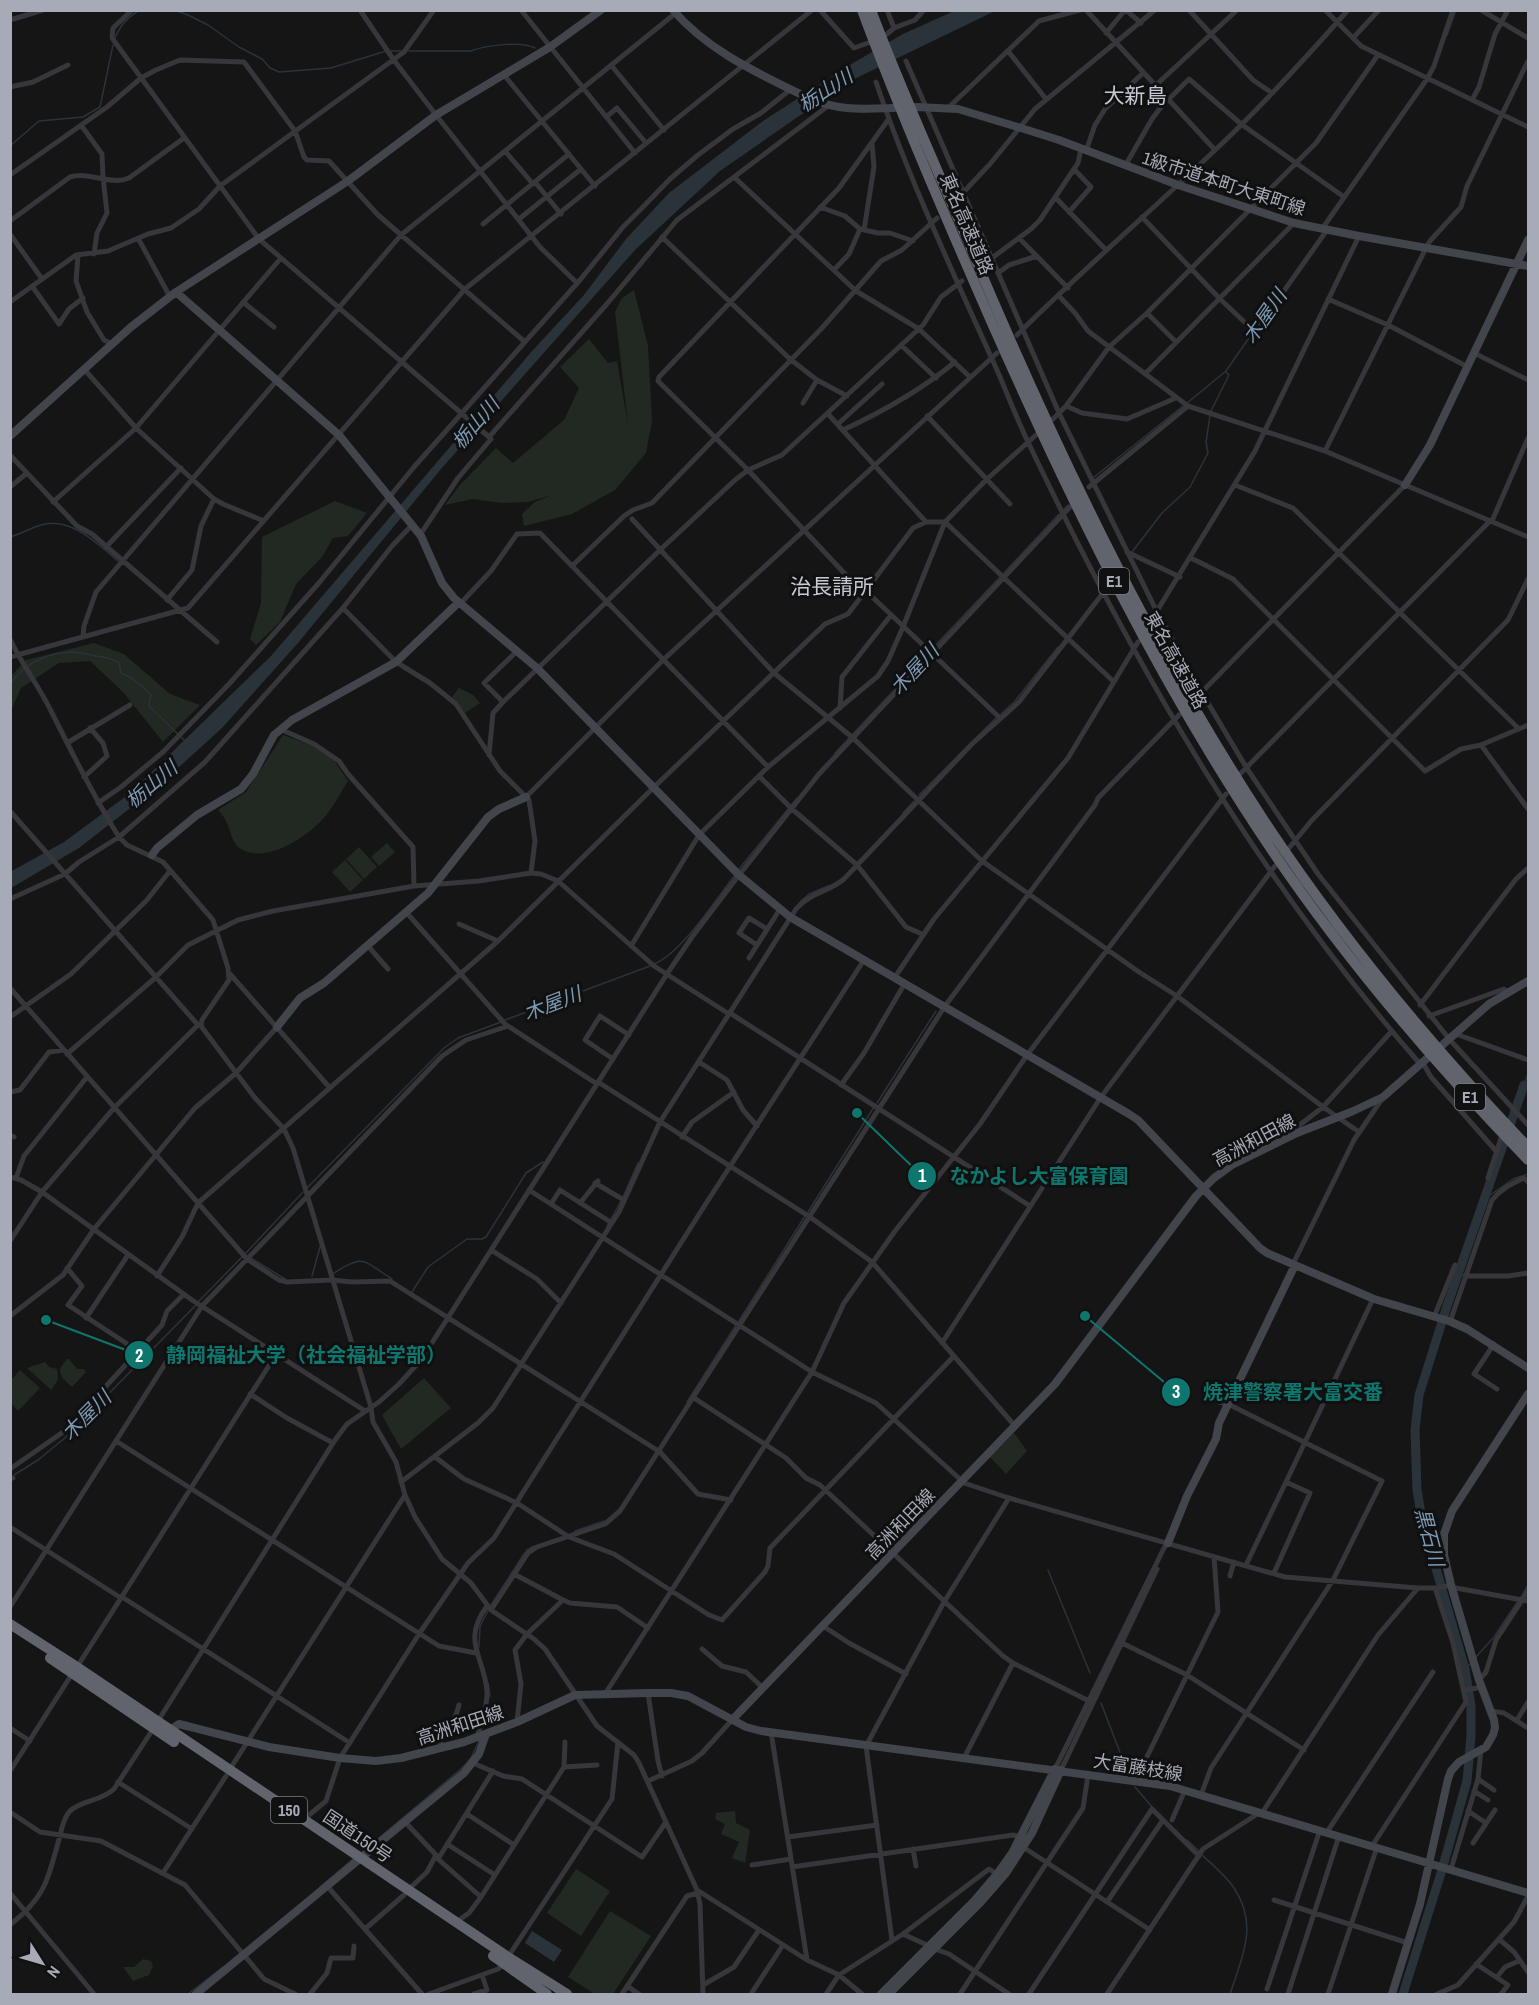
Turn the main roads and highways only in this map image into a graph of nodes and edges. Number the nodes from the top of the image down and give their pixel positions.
1 (862, 10) edge
2 (872, 10) edge
3 (878, 40) junction
4 (1428, 1044) junction
5 (1514, 1139) junction
6 (1528, 1147) edge
7 (1528, 1160) edge
8 (10, 1624) edge
9 (10, 1632) edge
10 (75, 1670) junction
11 (155, 1725) junction
12 (228, 1773) junction
13 (359, 1861) junction
14 (406, 1892) junction
15 (506, 1960) junction
16 (547, 1995) edge
17 (567, 1995) edge

1 - 3 highway, 東名高速道路 / E1
2 - 3 highway, 東名高速道路 / E1
3 - 4 highway, 東名高速道路 / E1
4 - 5 highway, 東名高速道路 / E1
4 - 5 highway, 東名高速道路 / E1
5 - 6 highway, 東名高速道路 / E1
5 - 7 highway, 東名高速道路 / E1
8 - 10 highway, 国道150号 / 150
9 - 10 highway, 国道150号 / 150
10 - 11 highway, 国道150号 / 150
11 - 12 highway, 国道150号 / 150
11 - 12 highway, 国道150号 / 150
12 - 13 highway, 国道150号 / 150
12 - 13 highway, 国道150号 / 150
13 - 14 highway, 国道150号 / 150
14 - 15 highway, 国道150号 / 150
14 - 15 highway, 国道150号 / 150
15 - 16 highway, 国道150号 / 150
15 - 17 highway, 国道150号 / 150

